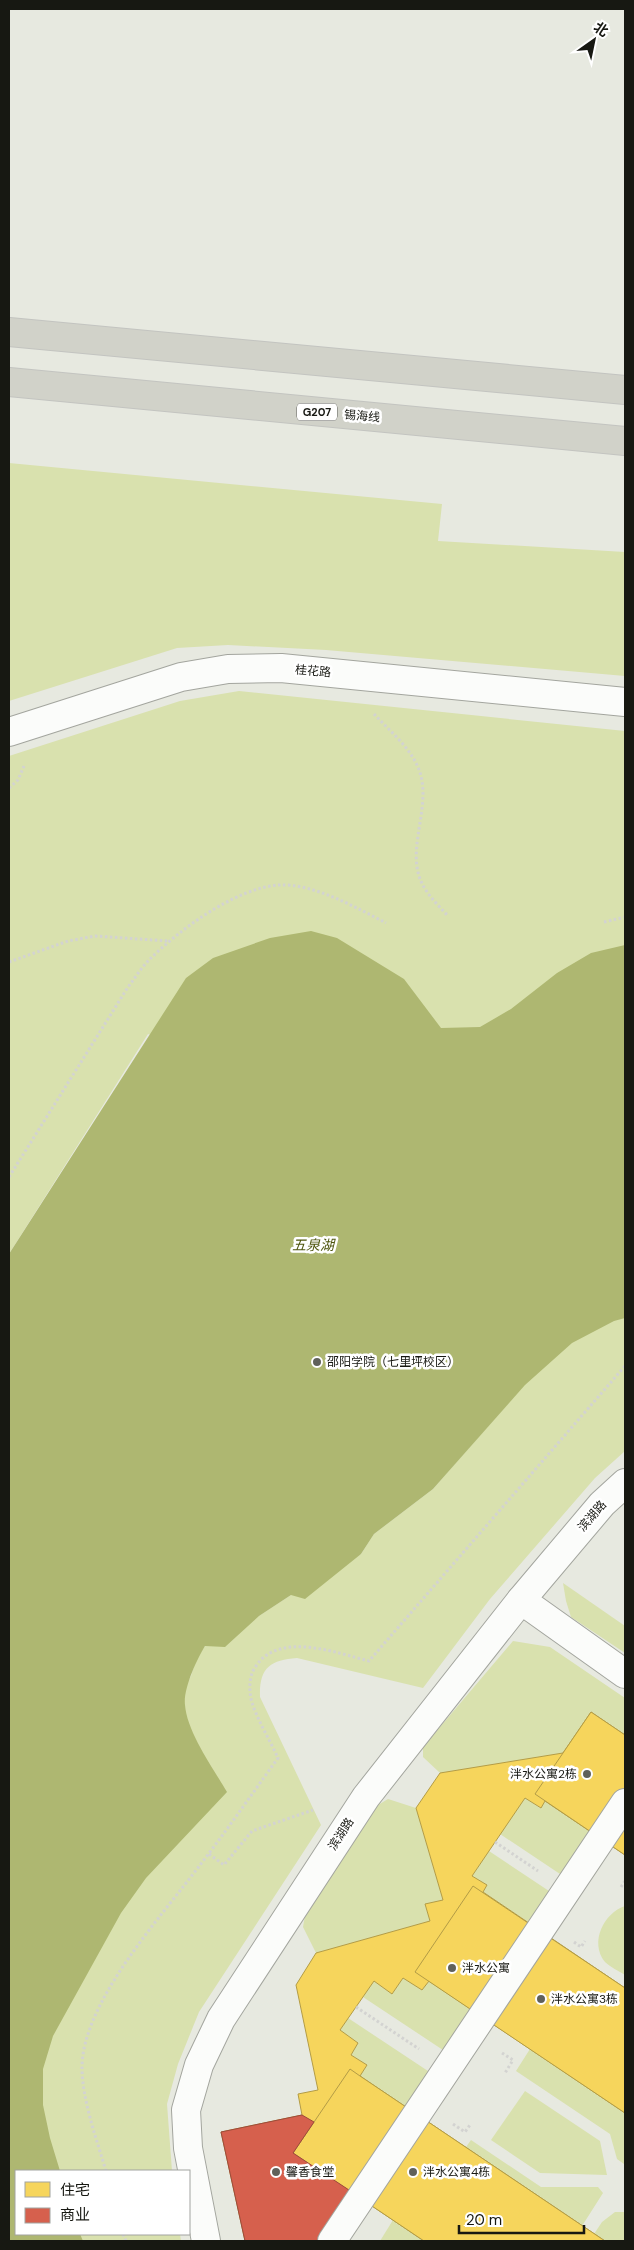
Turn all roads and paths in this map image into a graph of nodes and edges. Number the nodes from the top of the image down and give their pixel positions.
1 (9, 332) edge
2 (9, 382) edge
3 (625, 390) edge
4 (625, 441) edge
5 (335, 673) junction
6 (625, 702) edge
7 (9, 732) edge
8 (448, 916) dead end
9 (625, 917) edge
10 (604, 922) dead end
11 (386, 923) dead end
12 (169, 941) junction
13 (9, 962) edge
14 (9, 1177) edge
15 (625, 1366) edge
16 (625, 1483) edge
17 (521, 1600) junction
18 (625, 1674) edge
19 (625, 1803) edge
20 (314, 1809) dead end
21 (209, 1854) junction
22 (625, 1881) edge
23 (621, 1887) dead end
24 (497, 2060) dead end
25 (505, 2073) dead end
26 (458, 2117) dead end
27 (470, 2125) dead end
28 (106, 2170) edge
29 (206, 2241) edge
30 (332, 2241) edge

1 - 3 highway
2 - 4 highway, 锡海线 / G207
5 - 6 lane, 桂花路
5 - 7 lane, 桂花路
5 - 8 path
9 - 10 path
11 - 12 path
12 - 13 path
12 - 14 path
15 - 21 path
16 - 17 lane, 滨湖路
17 - 18 lane
17 - 29 lane, 滨湖路
19 - 30 lane
20 - 21 path
21 - 28 path
22 - 23 path
24 - 25 path
26 - 27 path

